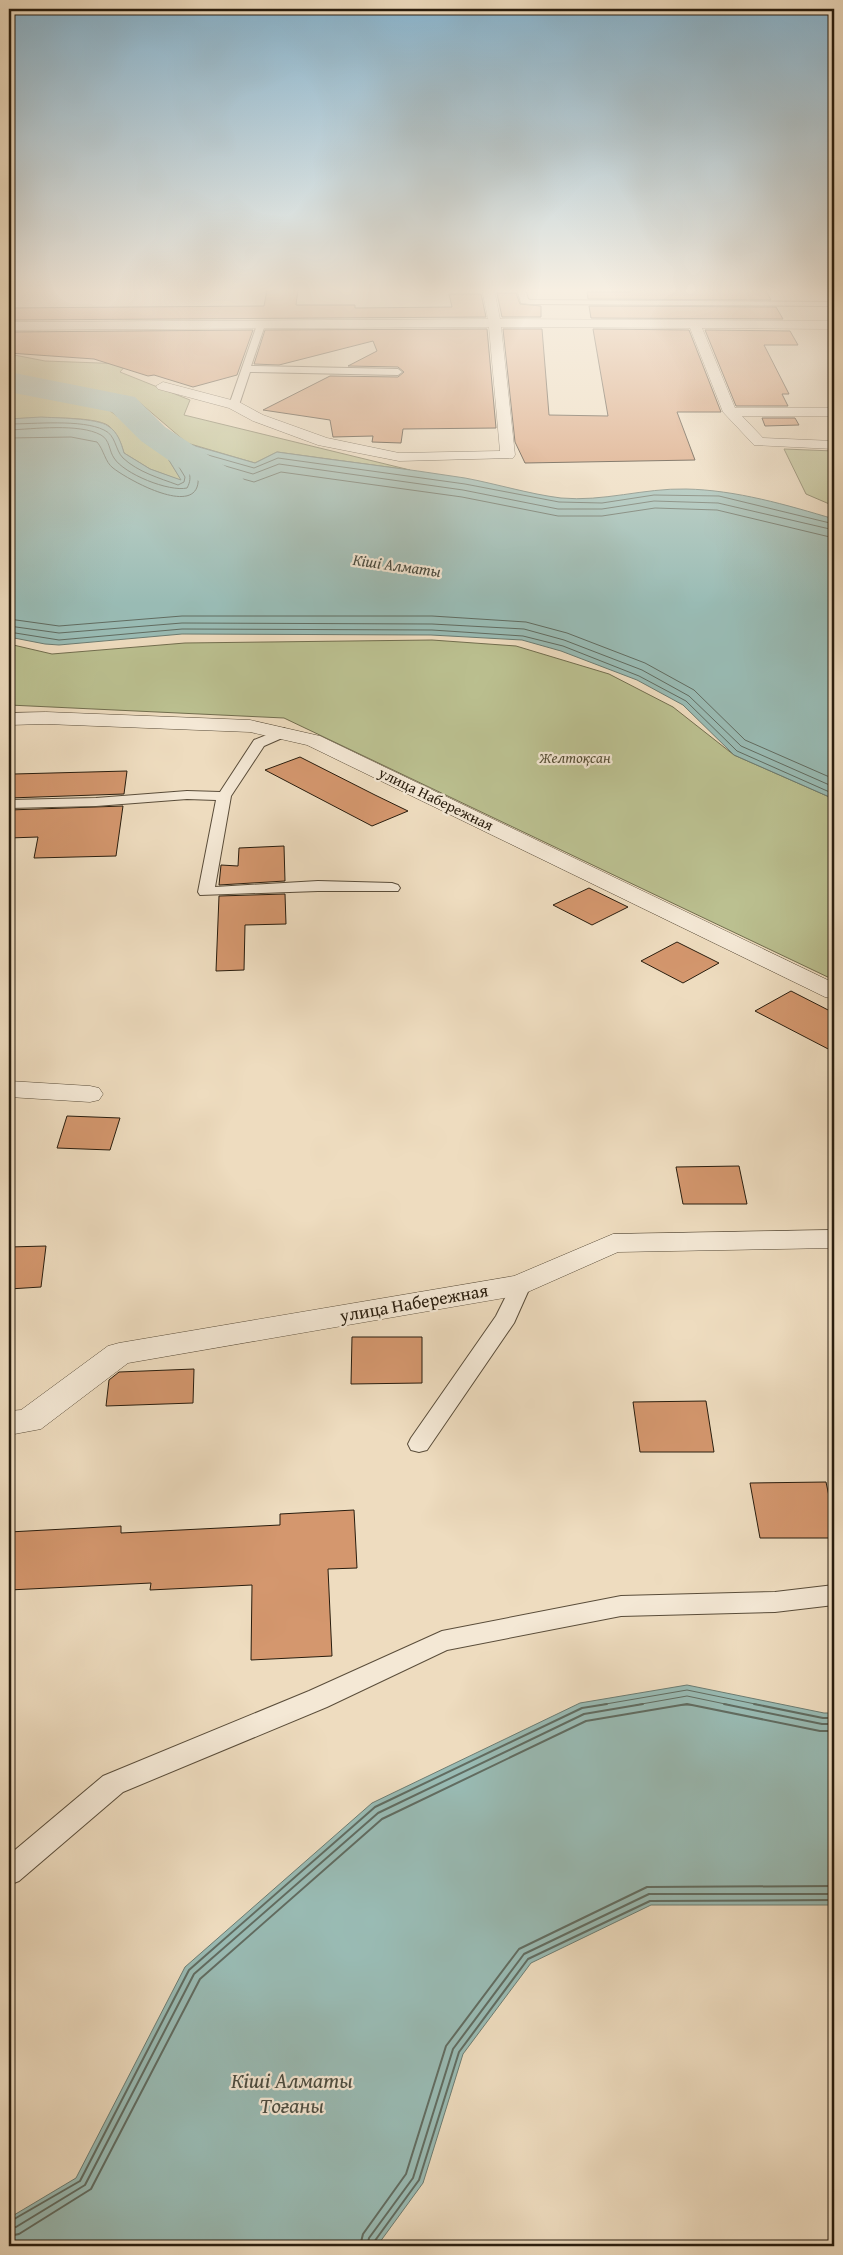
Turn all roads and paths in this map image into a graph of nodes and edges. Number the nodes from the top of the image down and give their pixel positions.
1 (194, 394) edge
2 (238, 394) edge
3 (502, 394) edge
4 (723, 394) edge
5 (234, 405) junction
6 (730, 412) junction
7 (834, 412) edge
8 (834, 445) edge
9 (9, 719) edge
10 (284, 732) junction
11 (224, 796) junction
12 (9, 804) edge
13 (392, 888) dead end
14 (834, 992) edge
15 (9, 1089) edge
16 (90, 1094) dead end
17 (834, 1239) edge
18 (520, 1285) junction
19 (9, 1423) edge
20 (419, 1444) dead end
21 (834, 1595) edge
22 (9, 1872) edge

1 - 5 street
2 - 5 lane
3 - 5 street
4 - 6 street
6 - 7 street
6 - 8 street
9 - 10 street, улица Набережная
10 - 11 lane
10 - 14 street, улица Набережная
11 - 12 lane
11 - 13 lane
15 - 16 street
17 - 18 street, улица Набережная
18 - 19 street, улица Набережная
18 - 20 lane
21 - 22 lane

